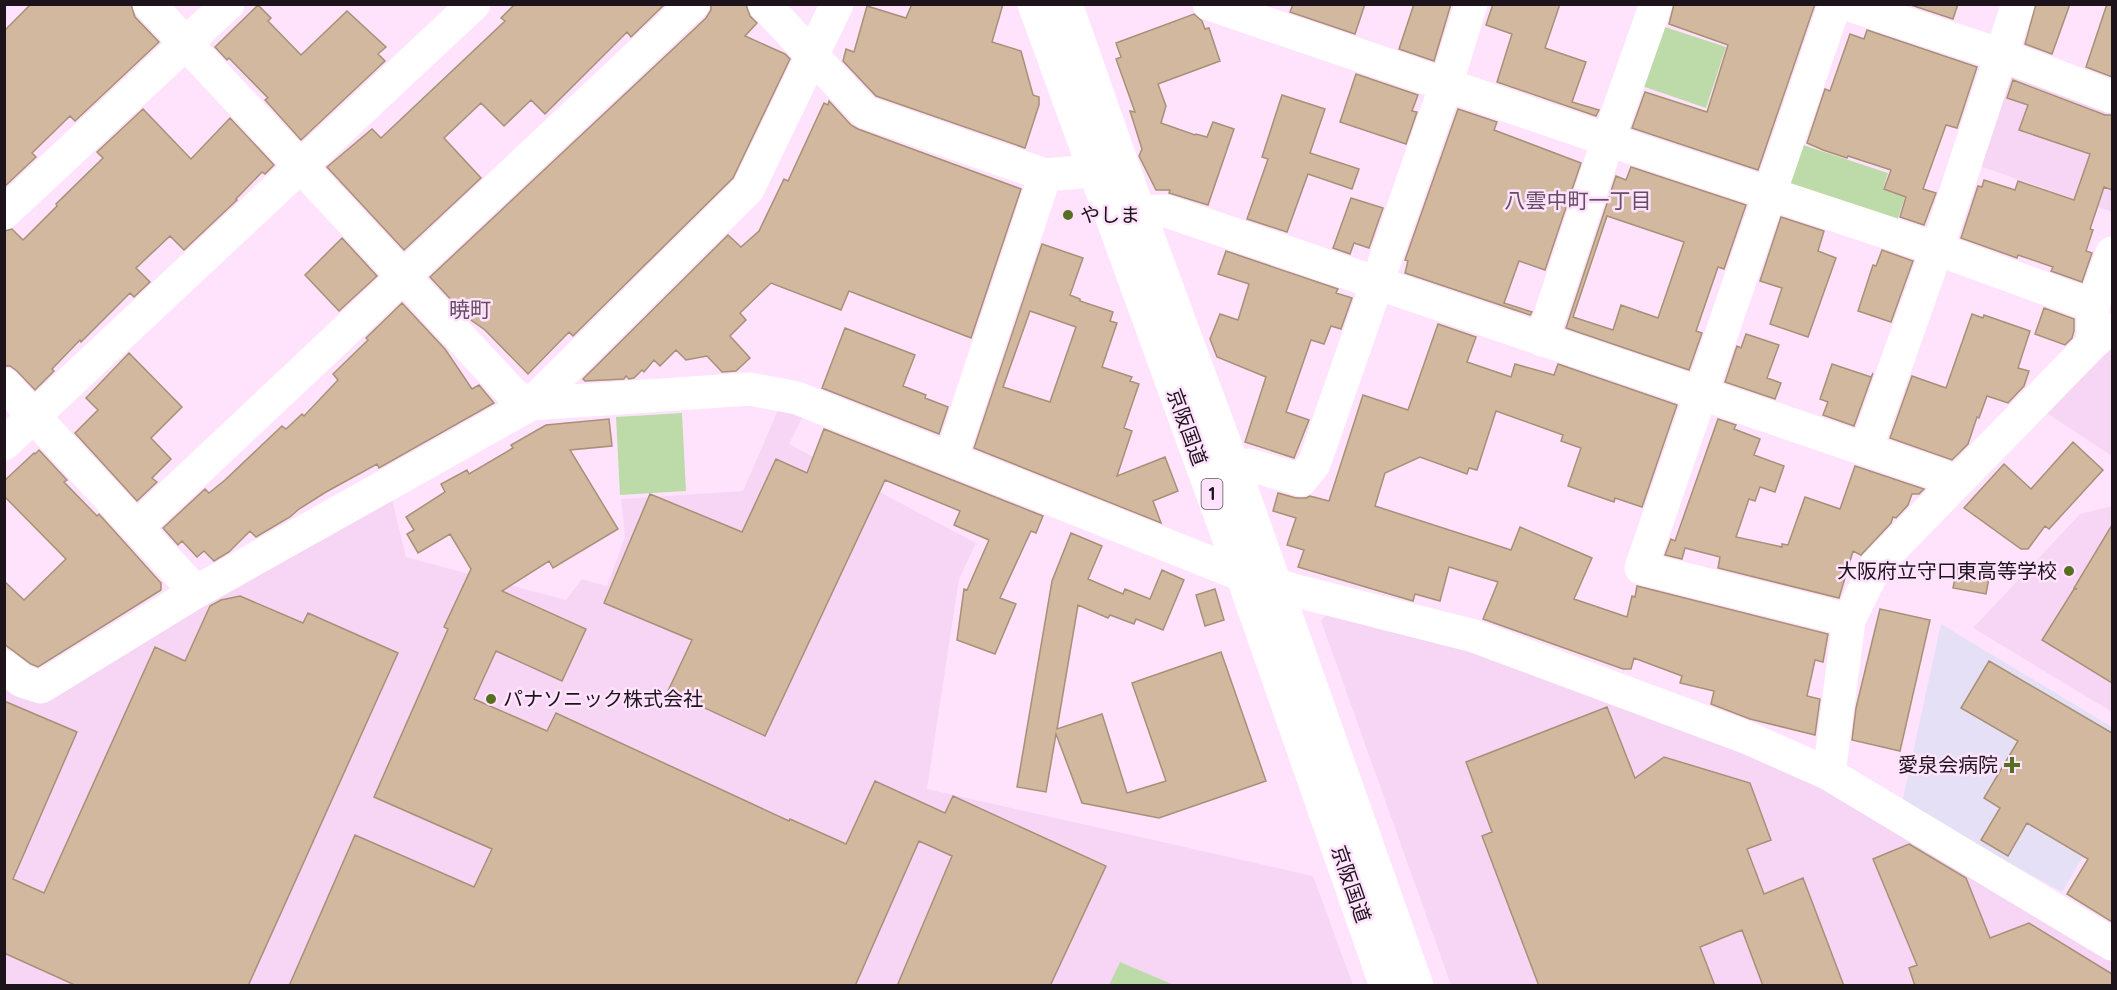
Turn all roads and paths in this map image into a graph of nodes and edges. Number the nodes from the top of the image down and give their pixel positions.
1 (149, 4) edge
2 (228, 4) edge
3 (474, 4) edge
4 (693, 4) edge
5 (764, 4) edge
6 (837, 4) edge
7 (1034, 4) edge
8 (1066, 4) edge
9 (1209, 4) edge
10 (1471, 4) edge
11 (1656, 4) edge
12 (1835, 4) edge
13 (1847, 4) edge
14 (2018, 4) edge
15 (186, 44) junction
16 (2001, 56) junction
17 (812, 57) junction
18 (1446, 85) junction
19 (2112, 97) edge
20 (1608, 141) junction
21 (302, 165) junction
22 (1093, 171) junction
23 (1045, 175) junction
24 (1769, 195) junction
25 (1139, 212) junction
26 (4, 213) edge
27 (1937, 249) junction
28 (2112, 253) edge
29 (404, 276) junction
30 (1378, 284) junction
31 (2100, 325) edge
32 (1542, 340) junction
33 (4, 384) edge
34 (1702, 394) junction
35 (531, 404) junction
36 (34, 416) junction
37 (4, 444) edge
38 (1866, 450) junction
39 (951, 458) junction
40 (1234, 468) junction
41 (1953, 485) junction
42 (137, 527) junction
43 (1242, 575) junction
44 (1276, 585) junction
45 (196, 592) junction
46 (1849, 620) junction
47 (4, 666) edge
48 (1829, 774) junction
49 (2112, 945) edge
50 (1386, 986) edge
51 (1417, 986) edge

1 - 15 main road
2 - 15 main road
3 - 21 main road
4 - 29 main road
5 - 17 main road
6 - 17 main road
7 - 22 main road, 京阪国道 / 1
8 - 25 main road, 京阪国道 / 1
9 - 18 main road
10 - 18 main road
11 - 20 main road
12 - 24 main road
13 - 16 main road
14 - 16 main road
15 - 21 main road
15 - 26 main road
16 - 19 main road
16 - 27 main road
17 - 23 main road
17 - 35 main road
18 - 20 main road
18 - 30 main road
20 - 24 main road
20 - 32 main road
21 - 29 main road
21 - 36 main road
22 - 23 main road
22 - 43 main road, 京阪国道 / 1
23 - 39 main road
24 - 27 main road
24 - 34 main road
25 - 30 main road
25 - 40 main road, 京阪国道 / 1
27 - 31 main road
27 - 38 main road
28 - 31 main road
29 - 35 main road
29 - 42 main road
30 - 32 main road
30 - 40 main road
31 - 41 main road
32 - 34 main road
33 - 36 main road
34 - 38 main road
34 - 46 main road
35 - 39 main road
35 - 45 main road
36 - 37 main road
36 - 42 main road
38 - 41 main road
39 - 43 main road
40 - 44 main road, 京阪国道 / 1
41 - 46 main road
42 - 45 main road
43 - 44 main road
43 - 50 main road, 京阪国道 / 1
44 - 48 main road
44 - 51 main road, 京阪国道 / 1
45 - 47 main road
46 - 48 main road
48 - 49 main road

